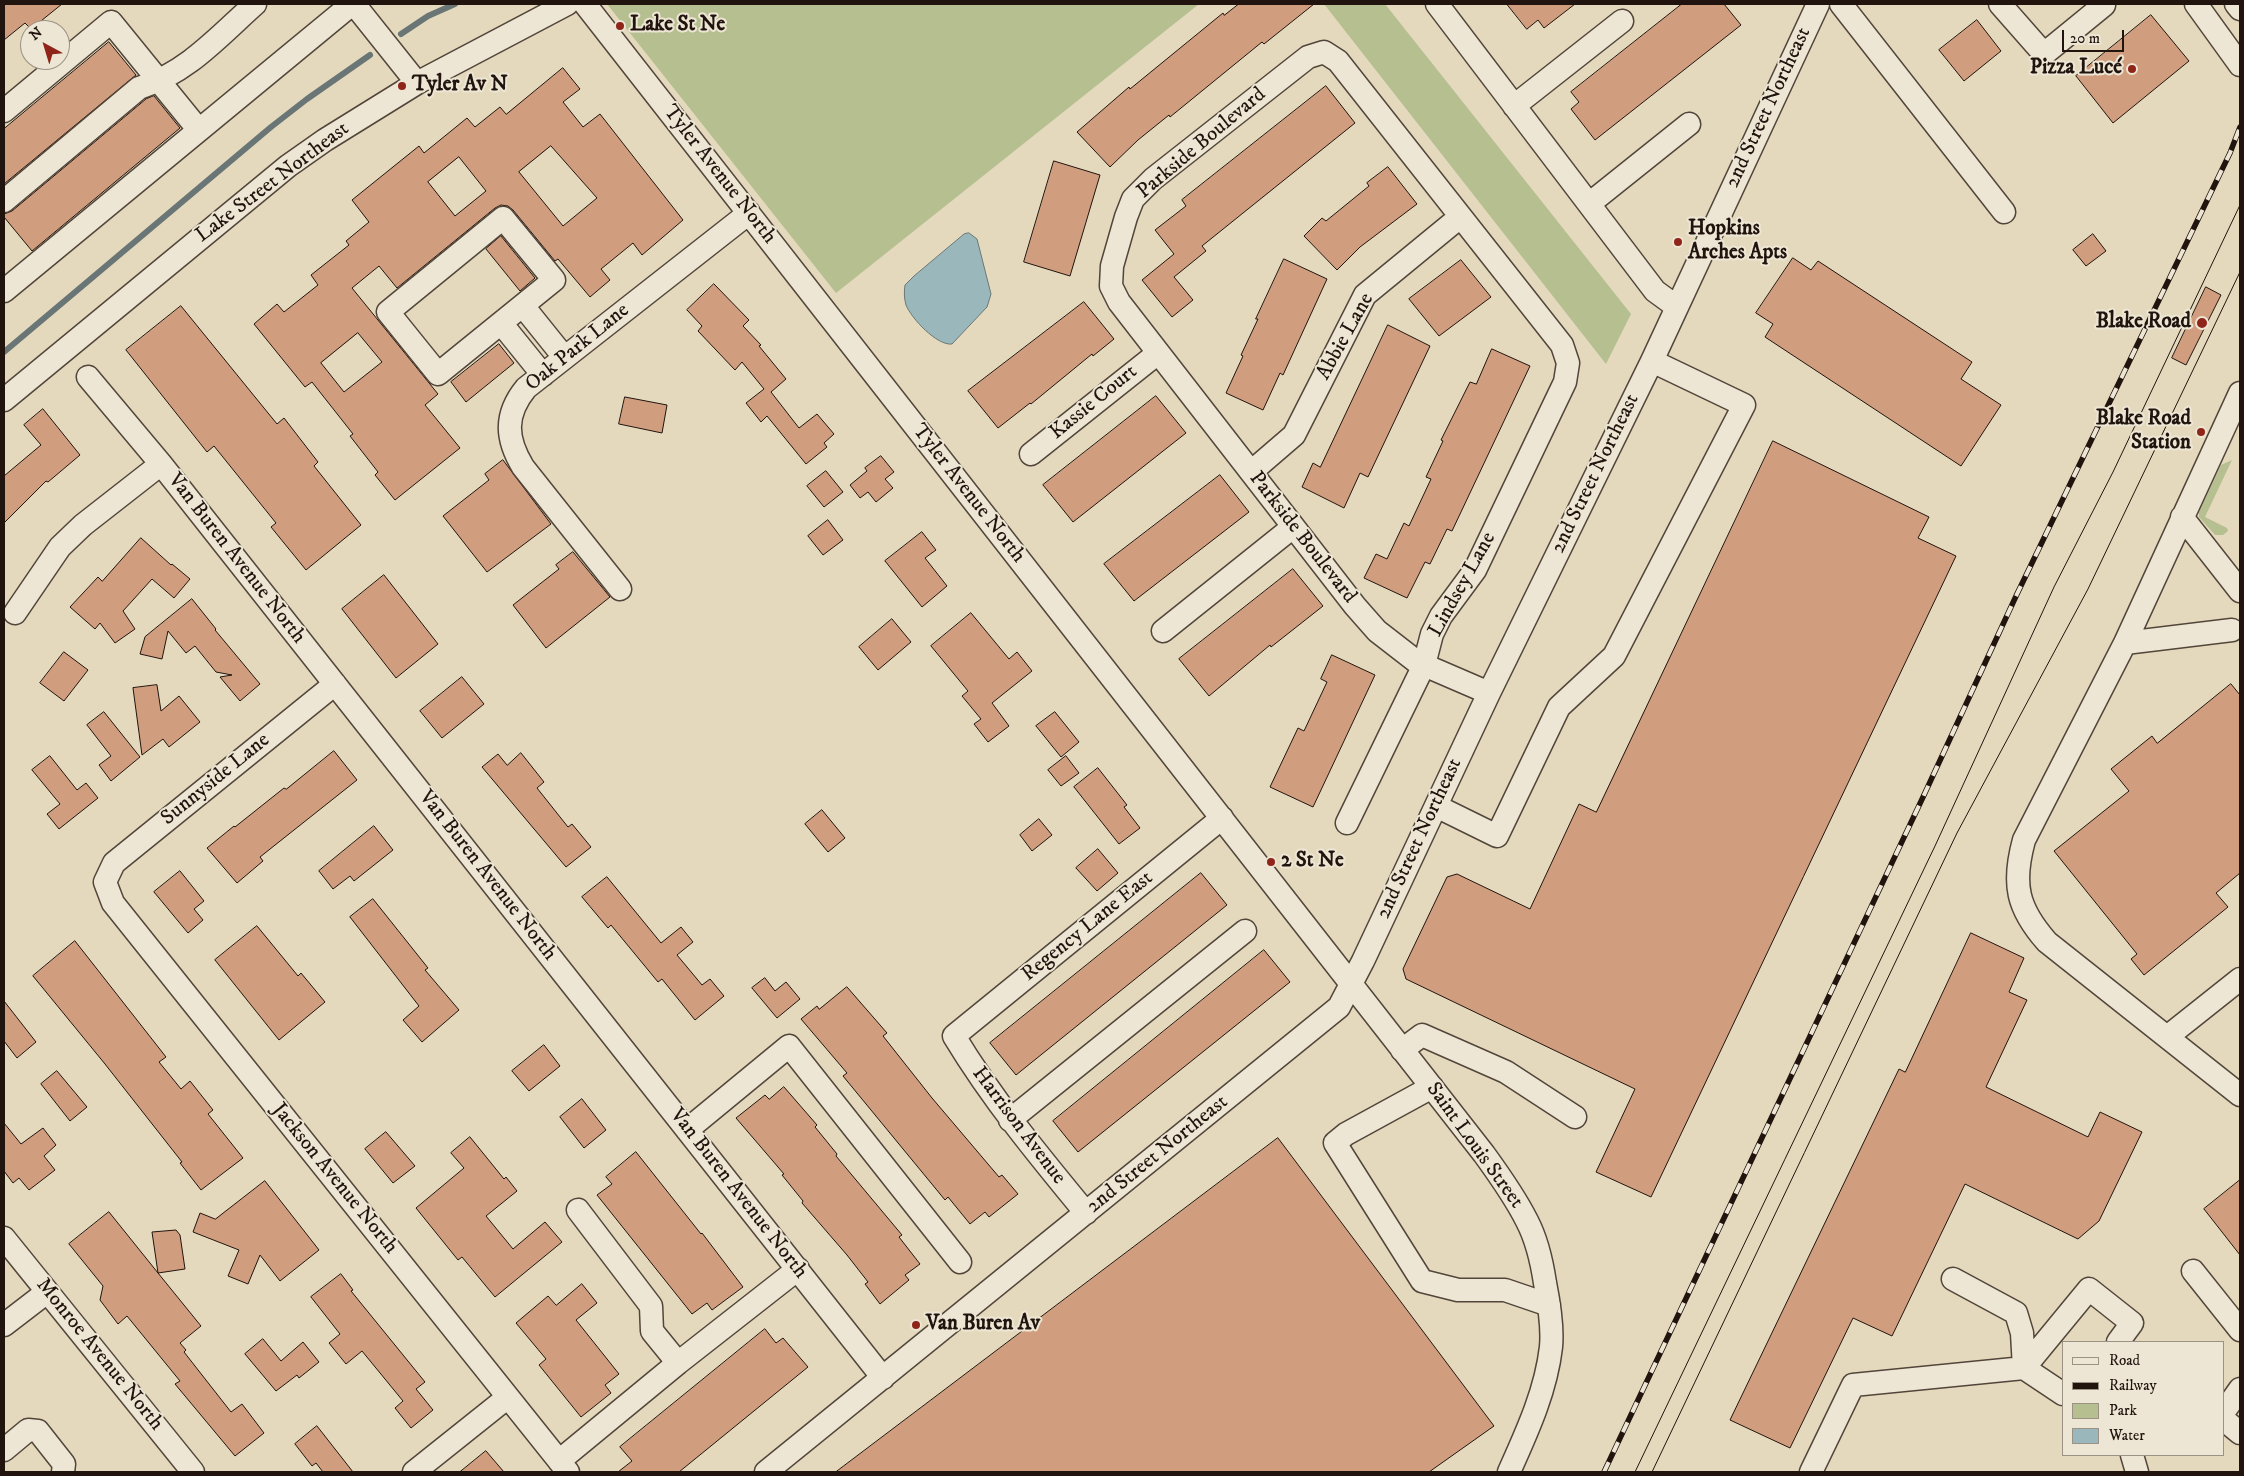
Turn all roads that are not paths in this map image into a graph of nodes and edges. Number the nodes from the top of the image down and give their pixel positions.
1 (255, 4) edge
2 (353, 4) edge
3 (567, 4) edge
4 (585, 4) edge
5 (1437, 4) edge
6 (1818, 4) edge
7 (1840, 4) edge
8 (2000, 4) edge
9 (2105, 4) edge
10 (2196, 4) edge
11 (2236, 4) edge
12 (2240, 9) edge
13 (1622, 21) dead end
14 (2240, 65) edge
15 (160, 81) junction
16 (417, 83) junction
17 (1514, 106) junction
18 (4, 112) edge
19 (1689, 124) dead end
20 (198, 129) junction
21 (4, 201) edge
22 (1589, 204) junction
23 (2004, 212) dead end
24 (749, 213) junction
25 (1460, 217) junction
26 (4, 291) edge
27 (522, 306) junction
28 (1677, 307) junction
29 (501, 323) junction
30 (1562, 345) joint
31 (1158, 353) junction
32 (564, 357) junction
33 (1652, 361) junction
34 (543, 374) junction
35 (88, 377) dead end
36 (2240, 393) edge
37 (4, 400) edge
38 (1031, 454) dead end
39 (161, 464) junction
40 (1251, 472) junction
41 (2182, 517) junction
42 (1293, 527) junction
43 (620, 589) dead end
44 (2240, 591) edge
45 (15, 613) dead end
46 (1163, 630) dead end
47 (2237, 631) edge
48 (2125, 643) junction
49 (1424, 664) junction
50 (335, 684) junction
51 (1489, 693) junction
52 (1436, 806) junction
53 (1222, 818) junction
54 (1347, 822) dead end
55 (105, 882) joint
56 (1245, 931) dead end
57 (2240, 979) edge
58 (1351, 984) junction
59 (954, 1036) joint
60 (2168, 1037) junction
61 (1402, 1050) junction
62 (1432, 1087) junction
63 (2240, 1095) edge
64 (1575, 1117) dead end
65 (1010, 1120) junction
66 (688, 1130) junction
67 (578, 1210) dead end
68 (1086, 1213) junction
69 (4, 1238) edge
70 (960, 1262) dead end
71 (798, 1269) junction
72 (2193, 1271) dead end
73 (1953, 1279) dead end
74 (47, 1292) junction
75 (1549, 1305) junction
76 (4, 1325) edge
77 (2240, 1330) edge
78 (2119, 1341) edge
79 (678, 1363) junction
80 (2024, 1368) junction
81 (883, 1378) junction
82 (2240, 1388) edge
83 (2062, 1393) edge
84 (508, 1397) junction
85 (2224, 1412) edge
86 (2224, 1421) edge
87 (2240, 1433) edge
88 (4, 1450) edge
89 (2132, 1456) edge
90 (564, 1466) edge
91 (63, 1472) edge
92 (194, 1472) edge
93 (414, 1472) edge
94 (766, 1472) edge
95 (1509, 1472) edge
96 (1811, 1472) edge
97 (2137, 1472) edge

1 - 15 street
2 - 16 street
2 - 20 street
3 - 16 street, Lake Street Northeast
4 - 24 street, Tyler Avenue North
5 - 17 street
6 - 28 street, 2nd Street Northeast
7 - 23 street
8 - 9 street
10 - 14 street
11 - 12 street
13 - 17 street
15 - 18 street
15 - 20 street
15 - 21 street
16 - 37 street, Lake Street Northeast
17 - 22 street
19 - 22 street
20 - 26 street
22 - 28 street
24 - 32 street, Oak Park Lane
24 - 53 street, Tyler Avenue North
25 - 30 street, Parkside Boulevard
25 - 31 street, Parkside Boulevard
25 - 40 street, Abbie Lane
27 - 29 street
27 - 29 street
27 - 32 street
28 - 33 street, 2nd Street Northeast
29 - 34 street
30 - 49 street, Lindsey Lane
31 - 38 street, Kassie Court
31 - 40 street, Parkside Boulevard
32 - 34 street, Oak Park Lane
33 - 51 street, 2nd Street Northeast
33 - 52 street
34 - 43 street, Oak Park Lane
35 - 39 street, Van Buren Avenue North
36 - 41 street
39 - 45 street
39 - 50 street, Van Buren Avenue North
40 - 42 street, Parkside Boulevard
41 - 44 street
41 - 48 street
42 - 46 street
42 - 49 street, Parkside Boulevard
47 - 48 street
48 - 60 street
49 - 51 street, Parkside Boulevard
49 - 54 street, Lindsey Lane
50 - 55 street, Sunnyside Lane
50 - 66 street, Van Buren Avenue North
51 - 52 street, 2nd Street Northeast
52 - 58 street, 2nd Street Northeast
53 - 58 street, Tyler Avenue North
53 - 59 street, Regency Lane East
55 - 84 street, Jackson Avenue North
56 - 65 street
57 - 60 street
58 - 61 street, Saint Louis Street
58 - 68 street, 2nd Street Northeast
59 - 65 street, Harrison Avenue
60 - 63 street
61 - 62 street, Saint Louis Street
61 - 64 street
62 - 75 street, Saint Louis Street
62 - 75 street
65 - 68 street, Harrison Avenue
66 - 70 street
66 - 71 street, Van Buren Avenue North
67 - 79 street
68 - 81 street, 2nd Street Northeast
69 - 74 street, Monroe Avenue North
71 - 79 street
71 - 81 street, Van Buren Avenue North
72 - 77 street
73 - 80 street
74 - 76 street
74 - 92 street, Monroe Avenue North
75 - 95 street, Saint Louis Street
78 - 80 street
79 - 90 street
80 - 83 street
80 - 96 street
81 - 94 street, 2nd Street Northeast
82 - 85 street
84 - 90 street, Jackson Avenue North
84 - 93 street
86 - 87 street
88 - 91 street
89 - 97 street

